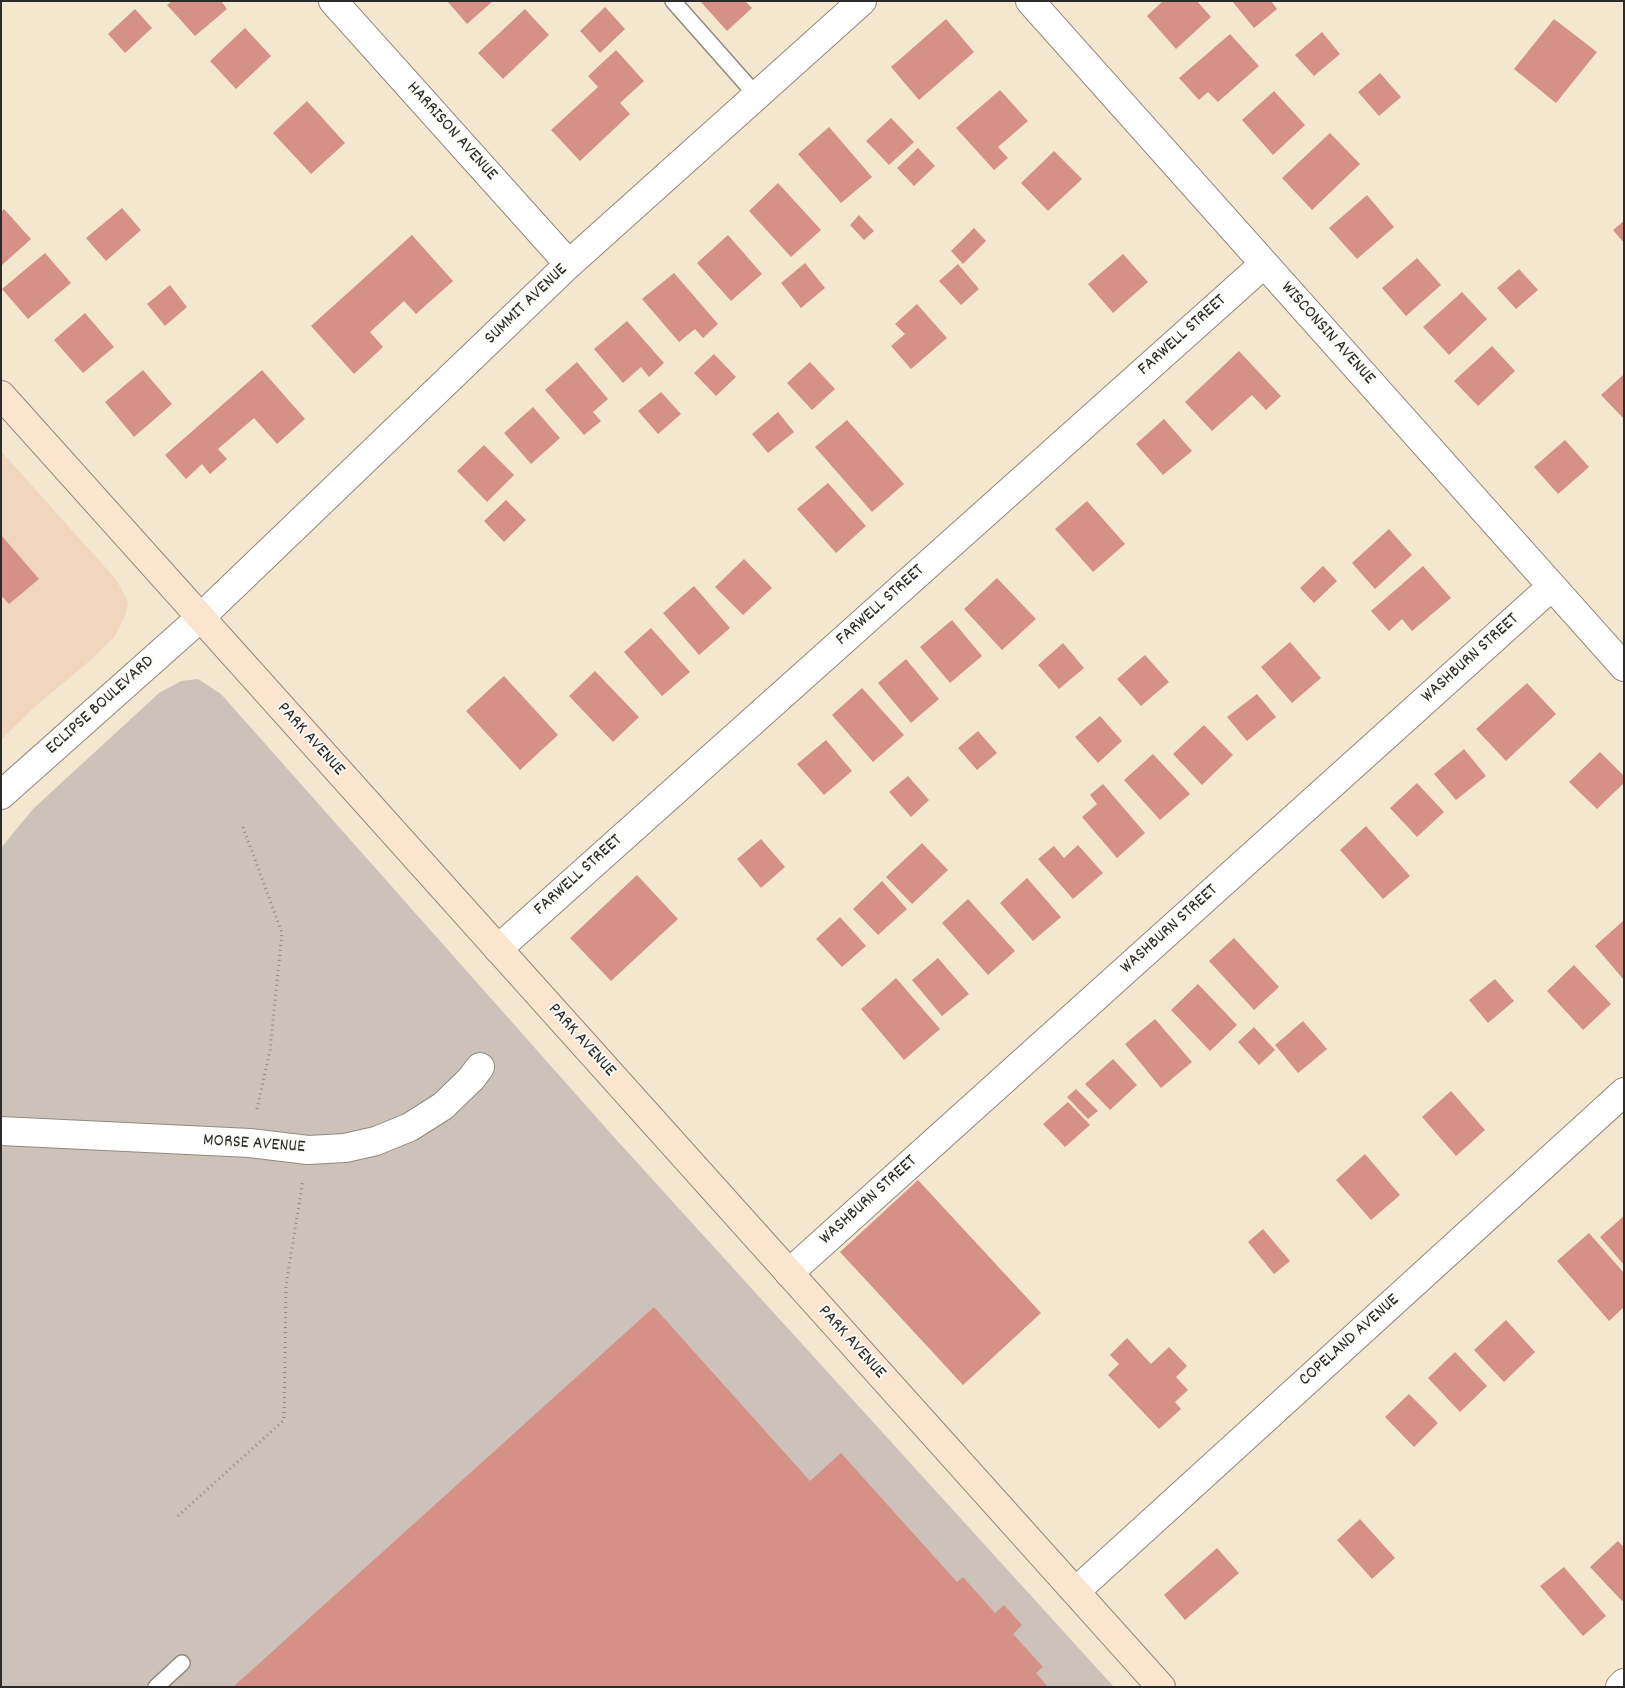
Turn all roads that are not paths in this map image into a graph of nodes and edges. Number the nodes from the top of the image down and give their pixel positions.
1 (333, 1) edge
2 (673, 1) edge
3 (862, 1) edge
4 (1030, 1) edge
5 (756, 95) junction
6 (569, 264) junction
7 (1264, 264) junction
8 (1, 395) edge
9 (1551, 587) junction
10 (200, 618) junction
11 (1624, 666) edge
12 (1, 795) edge
13 (498, 949) junction
14 (480, 1067) dead end
15 (1624, 1092) edge
16 (1, 1131) edge
17 (789, 1274) junction
18 (1076, 1591) junction
19 (182, 1663) dead end
20 (1624, 1683) edge
21 (156, 1687) edge
22 (1161, 1687) edge
23 (1620, 1687) edge

1 - 6 street, HARRISON AVENUE
2 - 5 lane
3 - 5 street, SUMMIT AVENUE
4 - 7 street, WISCONSIN AVENUE
5 - 6 street, SUMMIT AVENUE
6 - 10 street, SUMMIT AVENUE
7 - 9 street, WISCONSIN AVENUE
7 - 13 street, FARWELL STREET
8 - 10 street, PARK AVENUE
9 - 11 street, WISCONSIN AVENUE
9 - 17 street, WASHBURN STREET
10 - 12 street, ECLIPSE BOULEVARD
10 - 13 street, PARK AVENUE
13 - 17 street, PARK AVENUE
14 - 16 street, MORSE AVENUE
15 - 18 street, COPELAND AVENUE
17 - 18 street, PARK AVENUE
18 - 22 street, PARK AVENUE
19 - 21 lane
20 - 23 street

